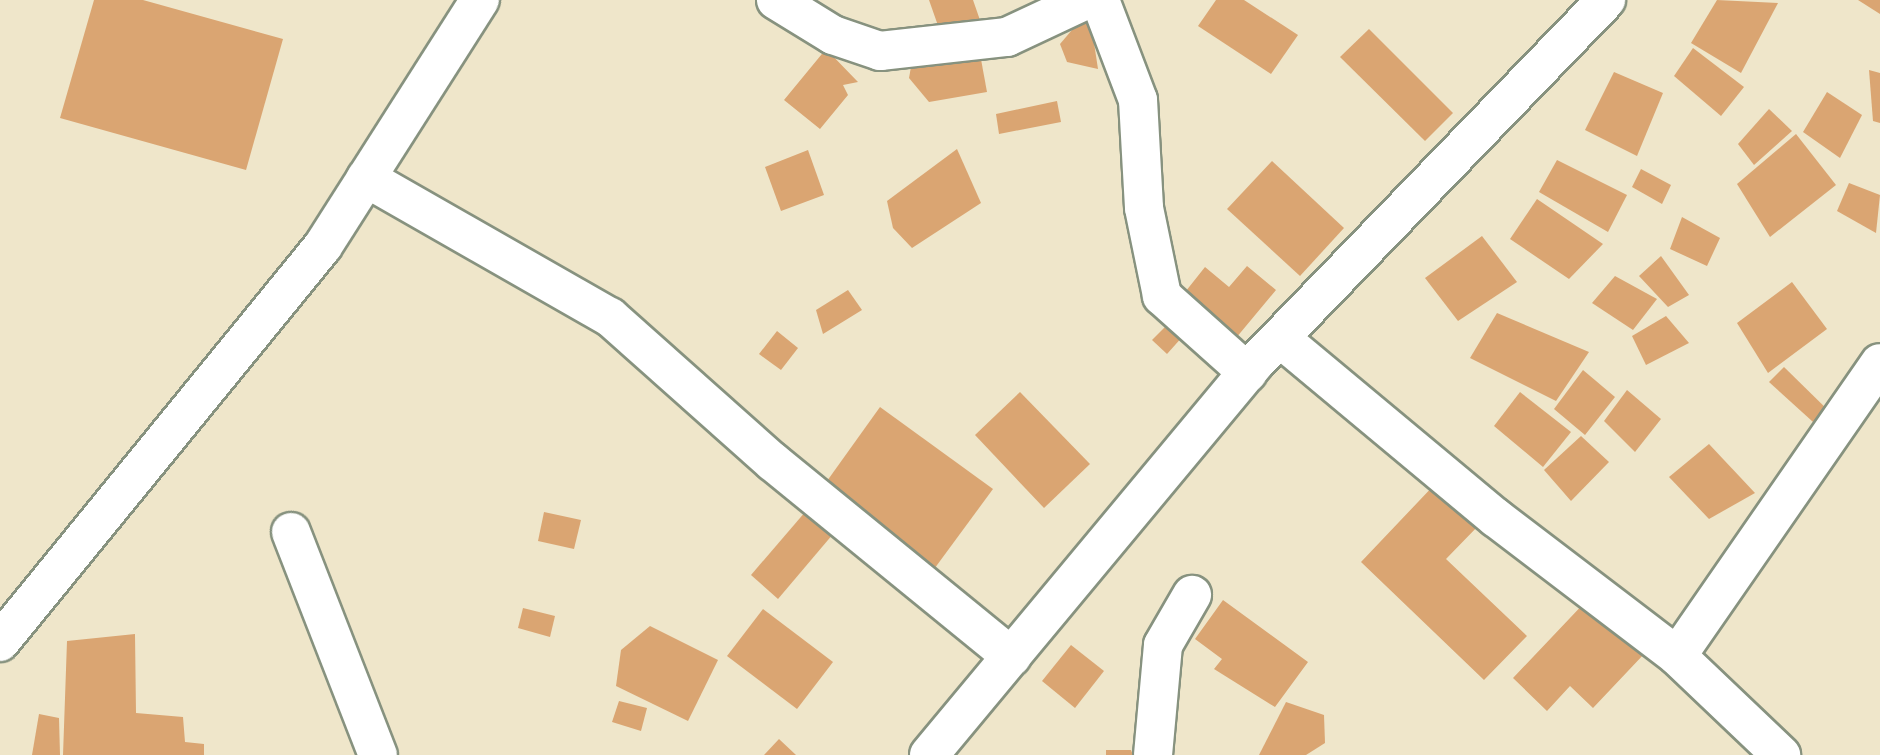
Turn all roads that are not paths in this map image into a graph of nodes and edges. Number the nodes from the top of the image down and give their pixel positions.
1 (480, 0) edge
2 (776, 0) edge
3 (1086, 0) edge
4 (1100, 0) edge
5 (1606, 0) edge
6 (366, 178) junction
7 (1280, 338) junction
8 (1880, 363) edge
9 (1248, 373) junction
10 (291, 532) dead end
11 (1192, 595) dead end
12 (0, 642) edge
13 (1677, 656) junction
14 (1012, 657) junction
15 (378, 755) edge
16 (929, 755) edge
17 (1153, 755) edge
18 (1780, 755) edge

1 - 6 street
2 - 3 street
4 - 9 street
5 - 7 street
6 - 12 street
6 - 14 street
7 - 9 street
7 - 13 street
8 - 13 street
9 - 14 street
10 - 15 street
11 - 17 street
13 - 18 street
14 - 16 street

